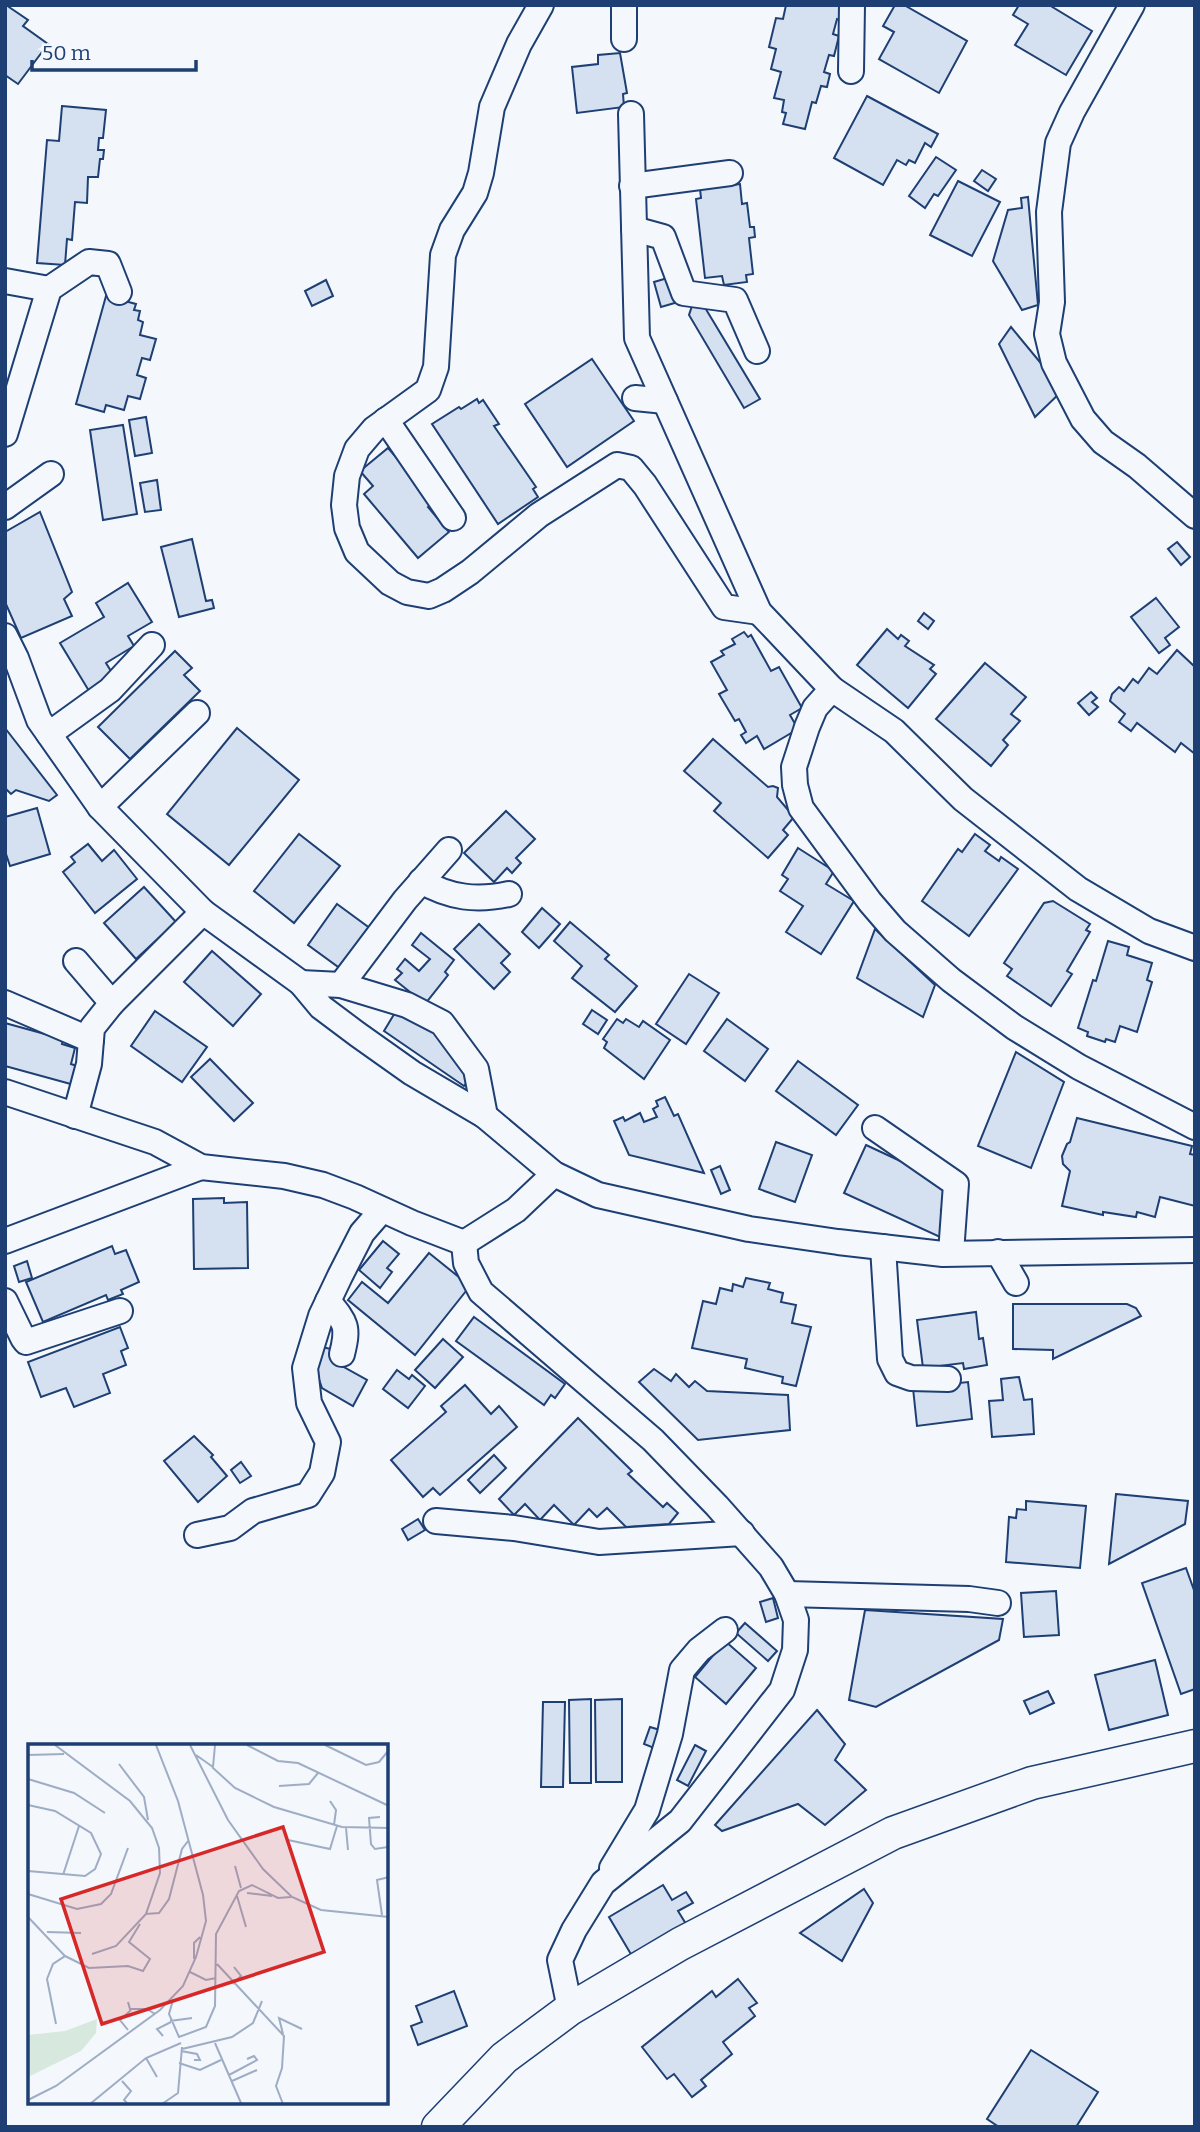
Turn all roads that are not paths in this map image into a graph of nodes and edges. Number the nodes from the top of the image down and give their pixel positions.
1 (541, 5) edge
2 (624, 5) edge
3 (852, 5) edge
4 (1132, 5) edge
5 (624, 39) dead end
6 (851, 71) dead end
7 (631, 114) dead end
8 (730, 173) dead end
9 (632, 186) junction
10 (634, 229) junction
11 (5, 281) edge
12 (49, 289) junction
13 (119, 292) dead end
14 (757, 351) dead end
15 (635, 398) dead end
16 (665, 401) junction
17 (386, 420) junction
18 (5, 434) edge
19 (51, 474) dead end
20 (5, 507) edge
21 (1195, 516) edge
22 (453, 518) dead end
23 (759, 612) junction
24 (5, 636) edge
25 (152, 645) dead end
26 (5, 677) edge
27 (832, 689) junction
28 (197, 713) dead end
29 (44, 727) junction
30 (100, 807) junction
31 (449, 850) dead end
32 (421, 881) junction
33 (509, 894) dead end
34 (203, 912) junction
35 (1195, 948) edge
36 (76, 961) dead end
37 (302, 983) junction
38 (341, 985) junction
39 (5, 1003) edge
40 (112, 1003) junction
41 (91, 1040) junction
42 (5, 1092) edge
43 (75, 1116) junction
44 (485, 1116) junction
45 (1195, 1127) edge
46 (875, 1128) dead end
47 (201, 1167) junction
48 (554, 1174) junction
49 (382, 1210) junction
50 (5, 1241) edge
51 (464, 1242) junction
52 (883, 1247) junction
53 (1195, 1250) edge
54 (998, 1252) junction
55 (951, 1253) junction
56 (1016, 1283) dead end
57 (5, 1301) edge
58 (328, 1301) junction
59 (120, 1311) dead end
60 (342, 1354) dead end
61 (948, 1379) dead end
62 (436, 1521) dead end
63 (742, 1533) junction
64 (197, 1535) dead end
65 (787, 1594) junction
66 (998, 1603) dead end
67 (725, 1630) dead end
68 (1195, 1746) edge
69 (603, 1883) junction
70 (570, 2009) junction
71 (438, 2127) edge

1 - 17 street
2 - 5 street
3 - 6 street
4 - 21 street
7 - 9 street
8 - 9 street
9 - 10 street
10 - 14 street
10 - 16 street
11 - 12 street
12 - 13 street
12 - 18 street
15 - 16 street
16 - 23 street
17 - 22 street
17 - 23 street
19 - 20 street
23 - 27 street
24 - 29 street
25 - 29 street
26 - 29 street
27 - 35 street
27 - 45 street
28 - 30 street
29 - 30 street
30 - 34 street
31 - 32 street
32 - 33 street
32 - 38 street
34 - 37 street
34 - 40 street
36 - 40 street
37 - 38 street
37 - 44 street
38 - 44 street
39 - 41 street
40 - 41 street
41 - 43 street
42 - 43 street
43 - 47 street
44 - 48 street
46 - 55 street
47 - 49 street
47 - 50 street
48 - 51 street
48 - 52 street
49 - 51 street
49 - 58 street
51 - 63 street
52 - 55 street
52 - 61 street
53 - 54 street
54 - 55 street
54 - 56 street
57 - 59 street
58 - 60 street
58 - 64 street
62 - 63 street
63 - 65 street
65 - 66 street
65 - 69 street
67 - 69 street
68 - 70 main road
69 - 70 street
70 - 71 main road

